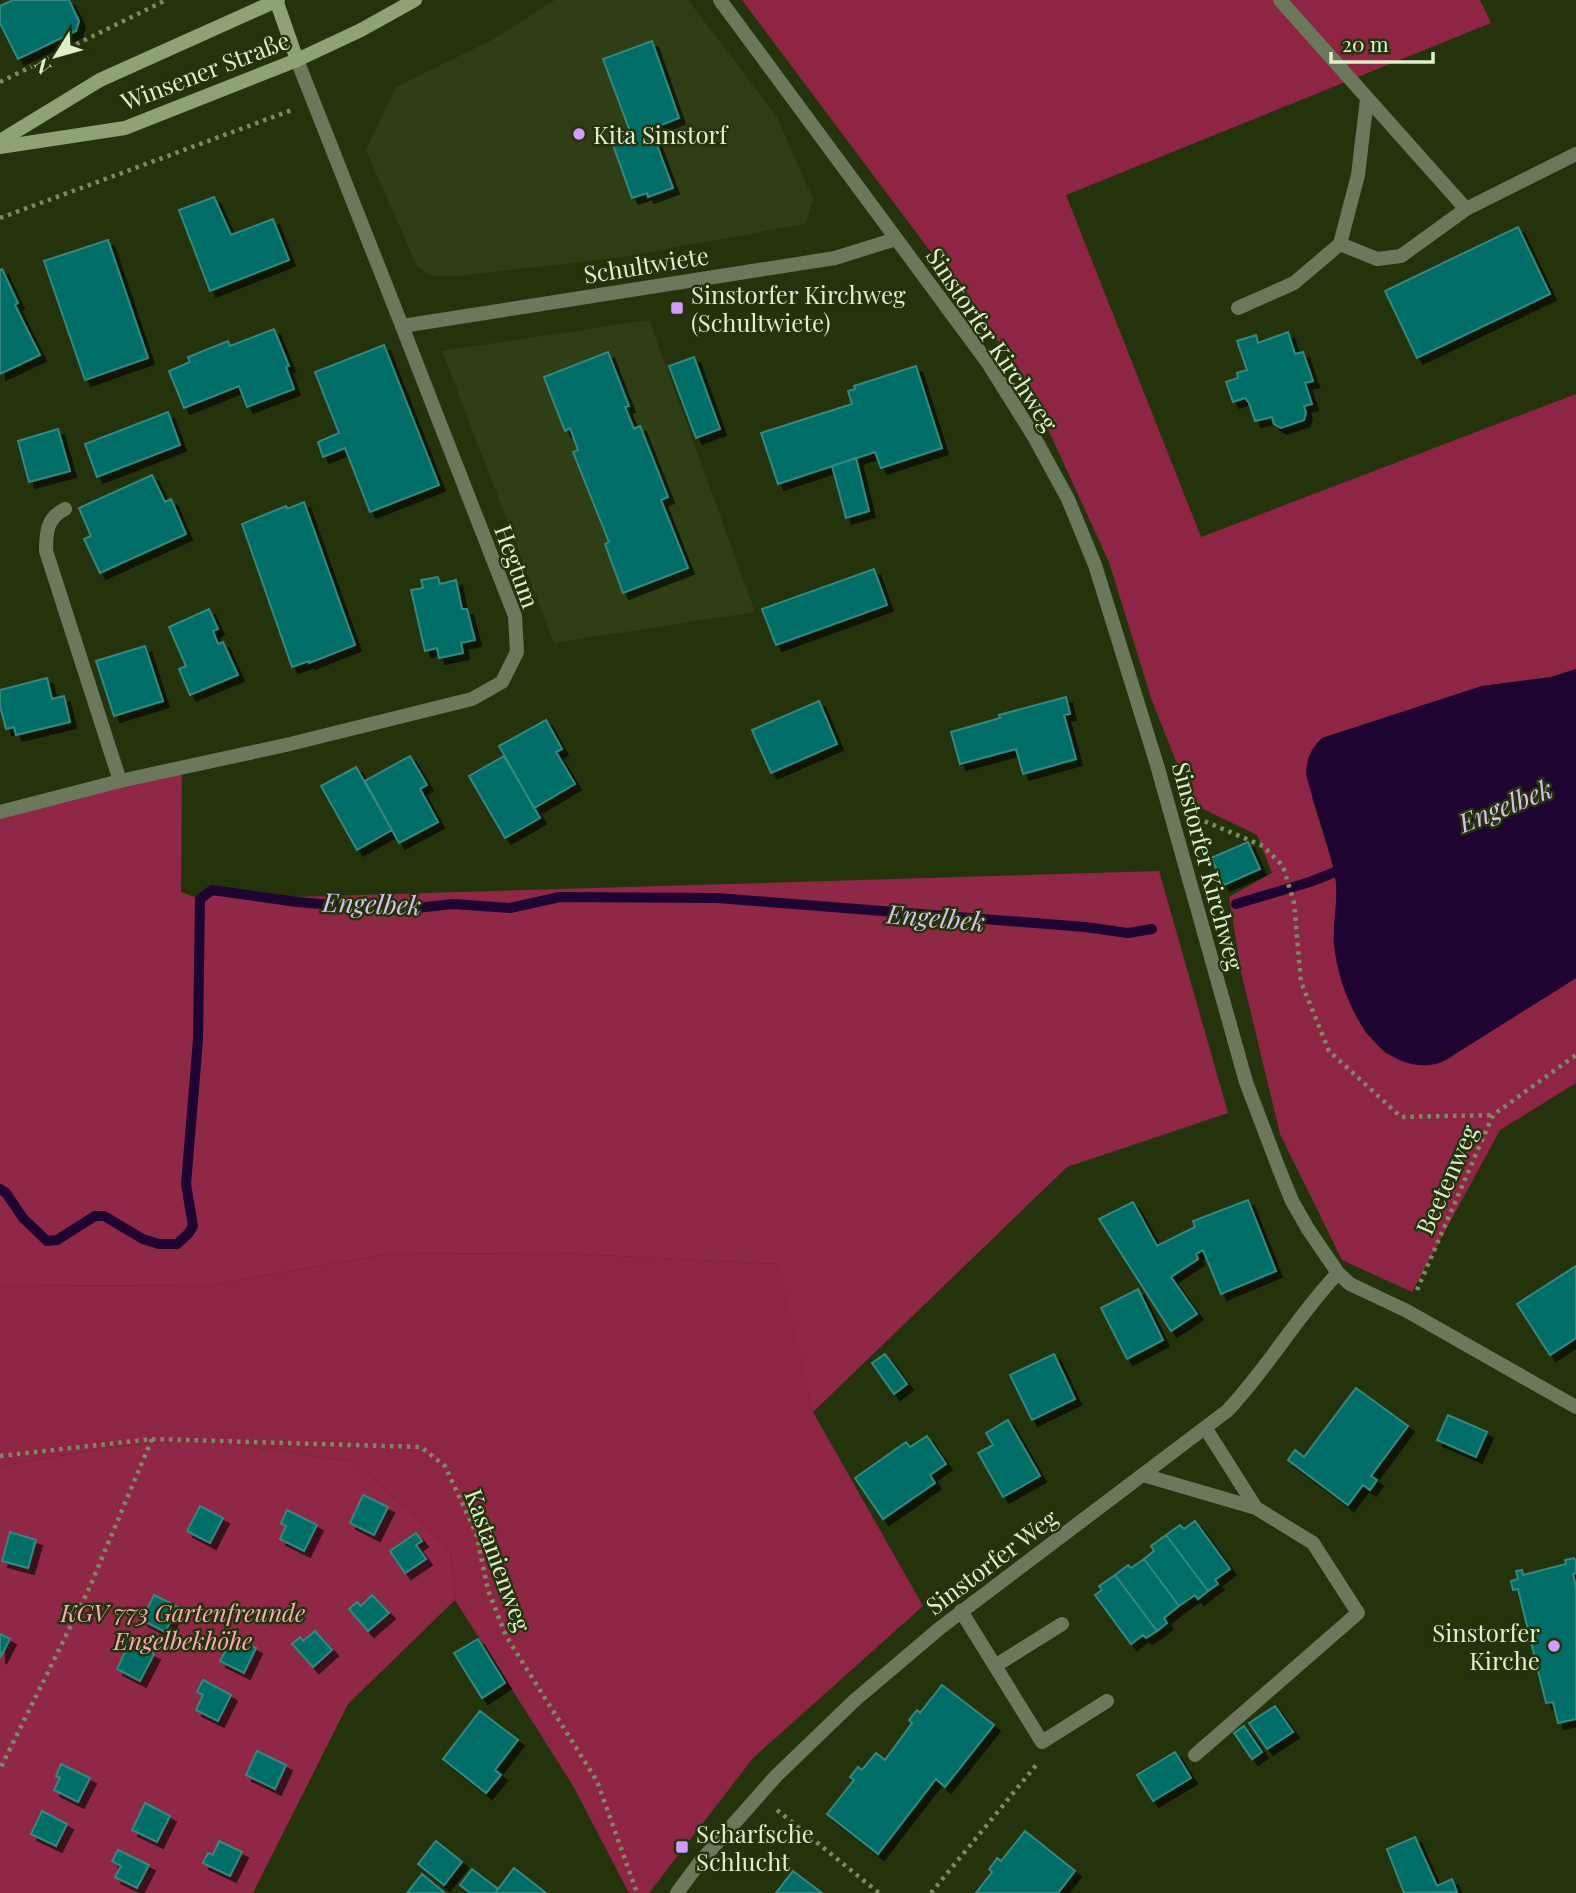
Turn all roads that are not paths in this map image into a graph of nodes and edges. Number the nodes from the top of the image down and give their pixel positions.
1 (277, 0) edge
2 (415, 0) edge
3 (720, 0) edge
4 (1280, 0) edge
5 (297, 60) junction
6 (1367, 99) junction
7 (0, 144) edge
8 (1576, 154) edge
9 (1466, 209) junction
10 (896, 239) junction
11 (1340, 244) junction
12 (1238, 308) dead end
13 (402, 326) junction
14 (65, 509) dead end
15 (120, 781) junction
16 (0, 812) edge
17 (1338, 1273) junction
18 (1576, 1407) edge
19 (1206, 1429) junction
20 (1143, 1475) junction
21 (1256, 1508) junction
22 (961, 1611) junction
23 (1062, 1624) dead end
24 (995, 1666) junction
25 (1107, 1701) dead end
26 (1195, 1755) dead end
27 (677, 1893) edge

1 - 5 main road
1 - 7 main road, Winsener Straße
2 - 5 main road, Winsener Straße
3 - 10 street, Sinstorfer Kirchweg
4 - 6 street
5 - 7 main road, Winsener Straße
5 - 13 street, Hegtum
6 - 9 street
6 - 11 street
8 - 9 street
9 - 11 street
10 - 13 street, Schultwiete
10 - 17 street, Sinstorfer Kirchweg
11 - 12 street
13 - 15 street, Hegtum
14 - 15 street
15 - 16 street, Hegtum
17 - 18 street, Sinstorfer Kirchweg
17 - 19 street, Sinstorfer Weg
19 - 20 street, Sinstorfer Weg
19 - 21 street
20 - 21 street
20 - 22 street, Sinstorfer Weg
21 - 26 street
22 - 24 street
22 - 27 street, Sinstorfer Weg
23 - 24 street
24 - 25 street

